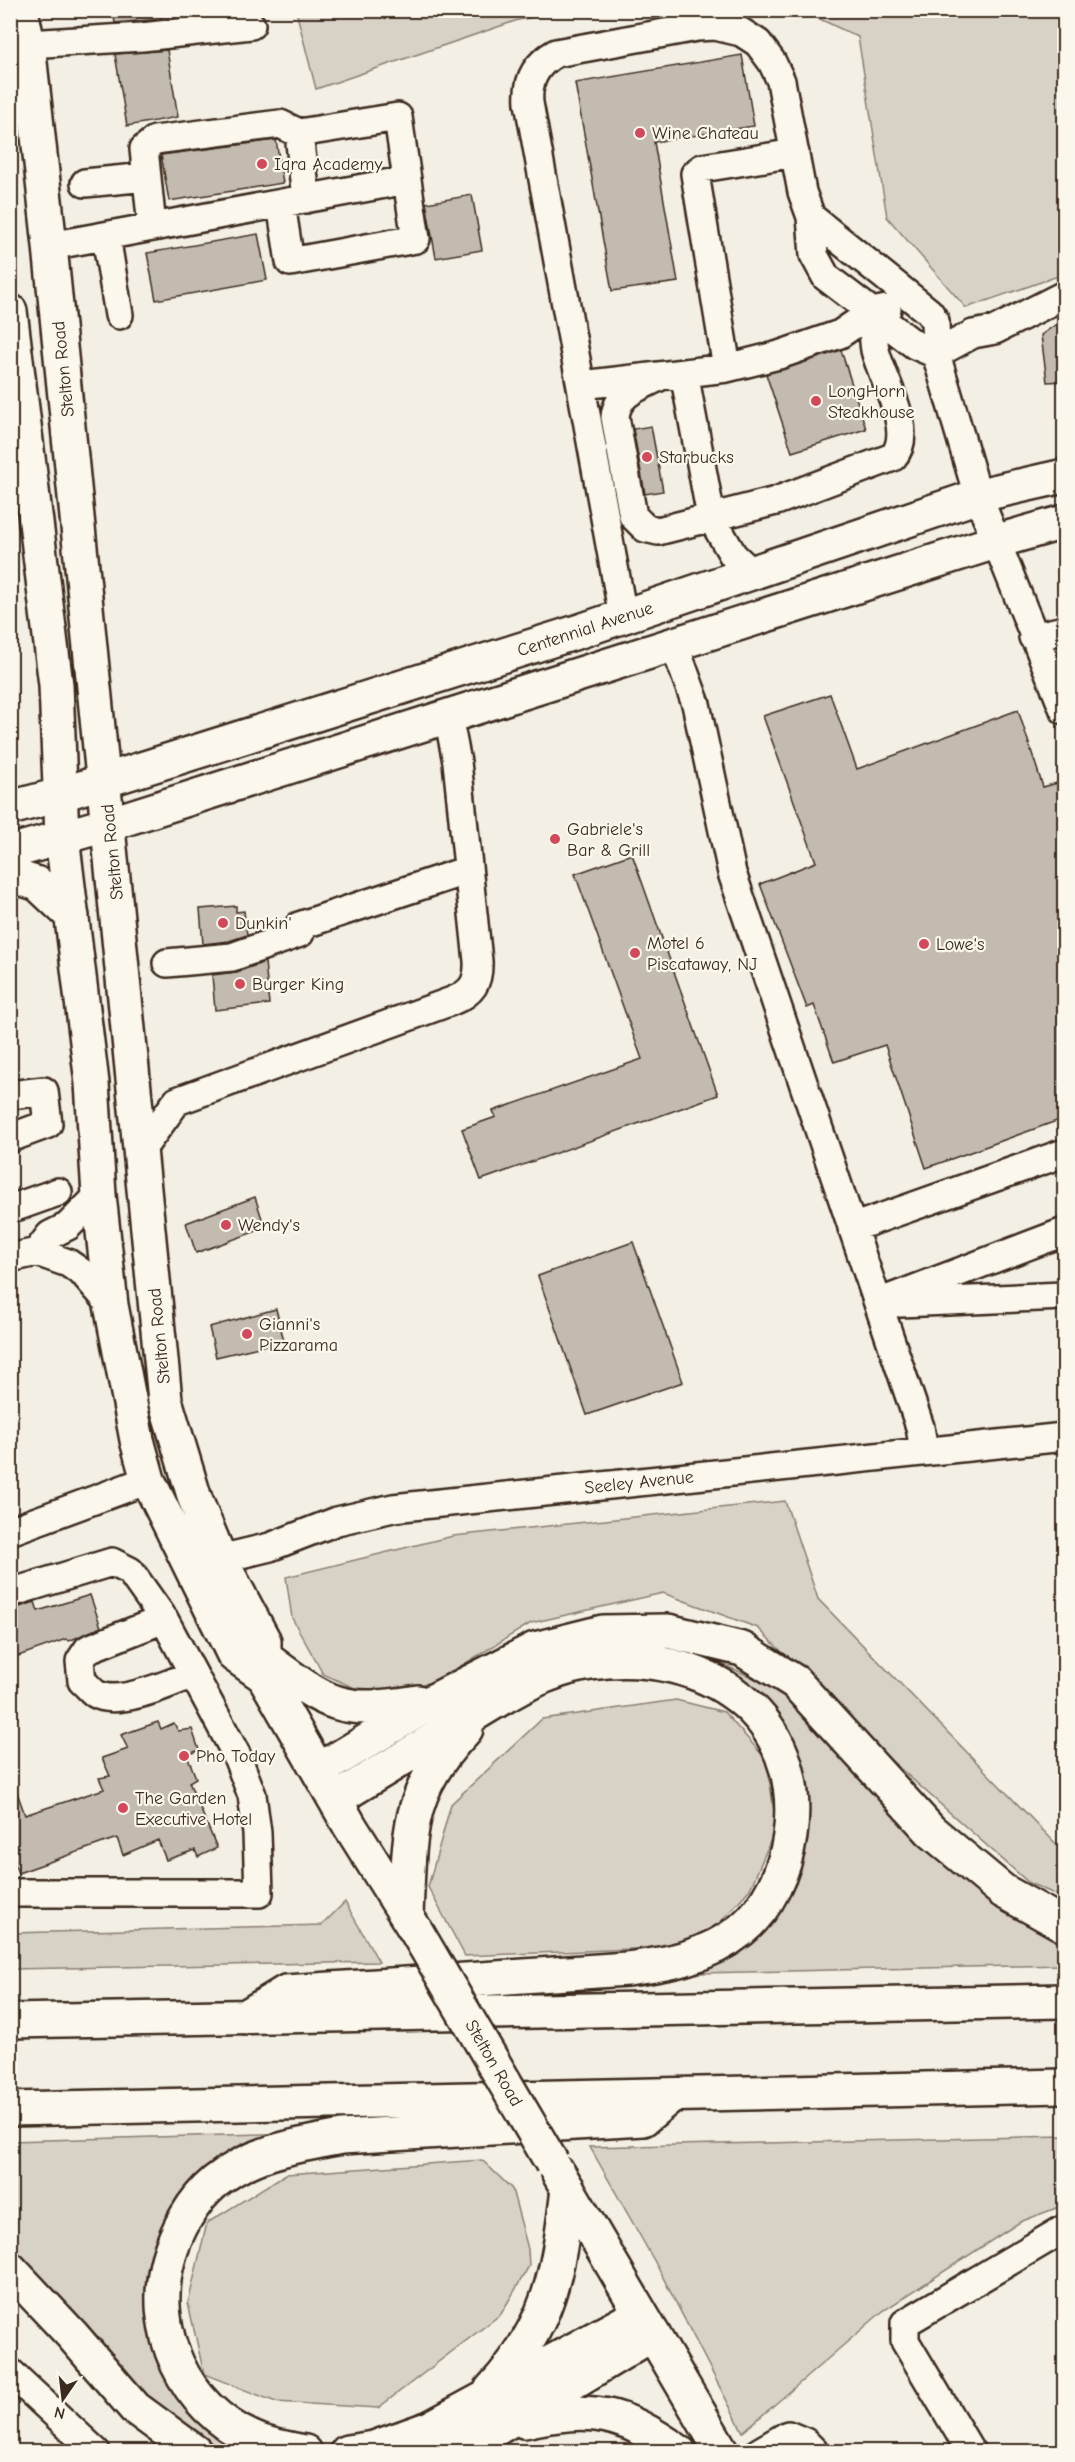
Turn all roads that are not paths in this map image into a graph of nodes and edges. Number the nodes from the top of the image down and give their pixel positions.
1 (21, 10) edge
2 (251, 25) dead end
3 (28, 44) junction
4 (299, 133) junction
5 (795, 153) junction
6 (147, 177) junction
7 (407, 180) junction
8 (86, 183) dead end
9 (293, 201) junction
10 (811, 217) junction
11 (152, 227) junction
12 (106, 236) junction
13 (50, 246) junction
14 (1065, 295) edge
15 (10, 311) edge
16 (872, 312) junction
17 (119, 315) dead end
18 (936, 321) junction
19 (936, 354) junction
20 (727, 368) junction
21 (671, 375) junction
22 (582, 385) junction
23 (1065, 477) edge
24 (978, 496) junction
25 (711, 517) junction
26 (1065, 522) edge
27 (998, 541) junction
28 (752, 573) junction
29 (623, 616) junction
30 (1065, 630) edge
31 (1033, 637) junction
32 (674, 644) junction
33 (1065, 710) edge
34 (448, 716) junction
35 (105, 781) junction
36 (60, 795) junction
37 (10, 807) edge
38 (110, 824) junction
39 (62, 837) junction
40 (10, 852) edge
41 (468, 870) junction
42 (10, 875) edge
43 (72, 916) junction
44 (167, 963) dead end
45 (10, 1095) edge
46 (10, 1138) edge
47 (141, 1150) junction
48 (1065, 1153) edge
49 (58, 1192) dead end
50 (99, 1196) junction
51 (10, 1209) edge
52 (852, 1228) junction
53 (1065, 1232) edge
54 (37, 1252) junction
55 (10, 1258) edge
56 (1065, 1296) edge
57 (878, 1304) junction
58 (111, 1305) junction
59 (1065, 1437) edge
60 (924, 1451) junction
61 (148, 1480) junction
62 (10, 1531) edge
63 (220, 1559) junction
64 (11, 1592) edge
65 (164, 1619) junction
66 (264, 1667) junction
67 (193, 1674) junction
68 (435, 1700) junction
69 (486, 1708) junction
70 (318, 1770) junction
71 (336, 1799) junction
72 (10, 1893) edge
73 (410, 1922) junction
74 (1065, 1925) edge
75 (1065, 2001) edge
76 (245, 2017) junction
77 (10, 2021) edge
78 (1065, 2086) edge
79 (672, 2095) junction
80 (10, 2109) edge
81 (560, 2176) junction
82 (1065, 2229) edge
83 (10, 2269) edge
84 (647, 2324) junction
85 (10, 2372) edge
86 (484, 2398) junction
87 (499, 2427) junction
88 (96, 2451) edge
89 (195, 2451) edge
90 (305, 2451) edge
91 (348, 2451) edge
92 (451, 2451) edge
93 (680, 2451) edge
94 (722, 2451) edge
95 (759, 2451) edge
96 (815, 2451) edge
97 (971, 2451) edge

1 - 3 main road, Stelton Road
2 - 3 street
3 - 13 main road, Stelton Road
4 - 6 street
4 - 7 street
4 - 9 street
5 - 10 street
5 - 20 street
5 - 22 street
6 - 8 street
6 - 11 street
7 - 9 street
7 - 9 street
9 - 11 street
10 - 16 street
10 - 18 street
11 - 12 street
12 - 13 street
12 - 17 street
13 - 35 main road, Stelton Road
14 - 19 street
15 - 36 main road, Stelton Road
16 - 18 street
16 - 19 street
16 - 20 street
16 - 25 street
18 - 19 street
19 - 24 street
20 - 21 street
21 - 22 street
21 - 25 street
21 - 25 street
22 - 29 street
23 - 24 main road, Centennial Avenue
24 - 27 street
24 - 28 main road, Centennial Avenue
25 - 28 street
26 - 27 main road
27 - 31 street
27 - 32 main road
28 - 29 main road, Centennial Avenue
29 - 35 main road, Centennial Avenue
30 - 31 street
31 - 33 street
32 - 34 main road
32 - 52 street
34 - 38 main road
34 - 41 street
35 - 36 main road, Centennial Avenue
35 - 38 main road, Stelton Road
36 - 37 main road, Centennial Avenue
36 - 39 main road, Stelton Road
38 - 39 main road
38 - 47 main road, Stelton Road
39 - 40 main road
39 - 43 main road, Stelton Road
41 - 44 street
41 - 47 street
42 - 43 main road
43 - 50 main road, Stelton Road
45 - 46 street
47 - 63 main road, Stelton Road
48 - 52 street
49 - 51 street
50 - 54 street
50 - 58 main road, Stelton Road
52 - 57 street
53 - 57 street
54 - 55 street
54 - 58 street
56 - 57 street
57 - 60 street
58 - 61 main road, Stelton Road
59 - 60 street, Seeley Avenue
60 - 63 street, Seeley Avenue
61 - 62 street
61 - 66 main road, Stelton Road
63 - 66 main road, Stelton Road
64 - 65 street
65 - 67 street
65 - 67 street
66 - 68 main road
66 - 70 main road, Stelton Road
67 - 72 street
68 - 70 main road
68 - 74 main road
69 - 71 main road
69 - 73 main road
69 - 76 main road
70 - 71 main road, Stelton Road
71 - 73 main road, Stelton Road
73 - 81 main road, Stelton Road, bridge
75 - 76 main road
76 - 77 main road
78 - 79 main road
79 - 80 main road
79 - 90 main road
81 - 84 main road, Stelton Road
81 - 86 main road
82 - 97 street
83 - 89 main road
84 - 86 main road
84 - 87 main road
84 - 94 main road, Stelton Road
85 - 88 street
86 - 91 main road
87 - 92 main road
87 - 93 main road
95 - 96 street

